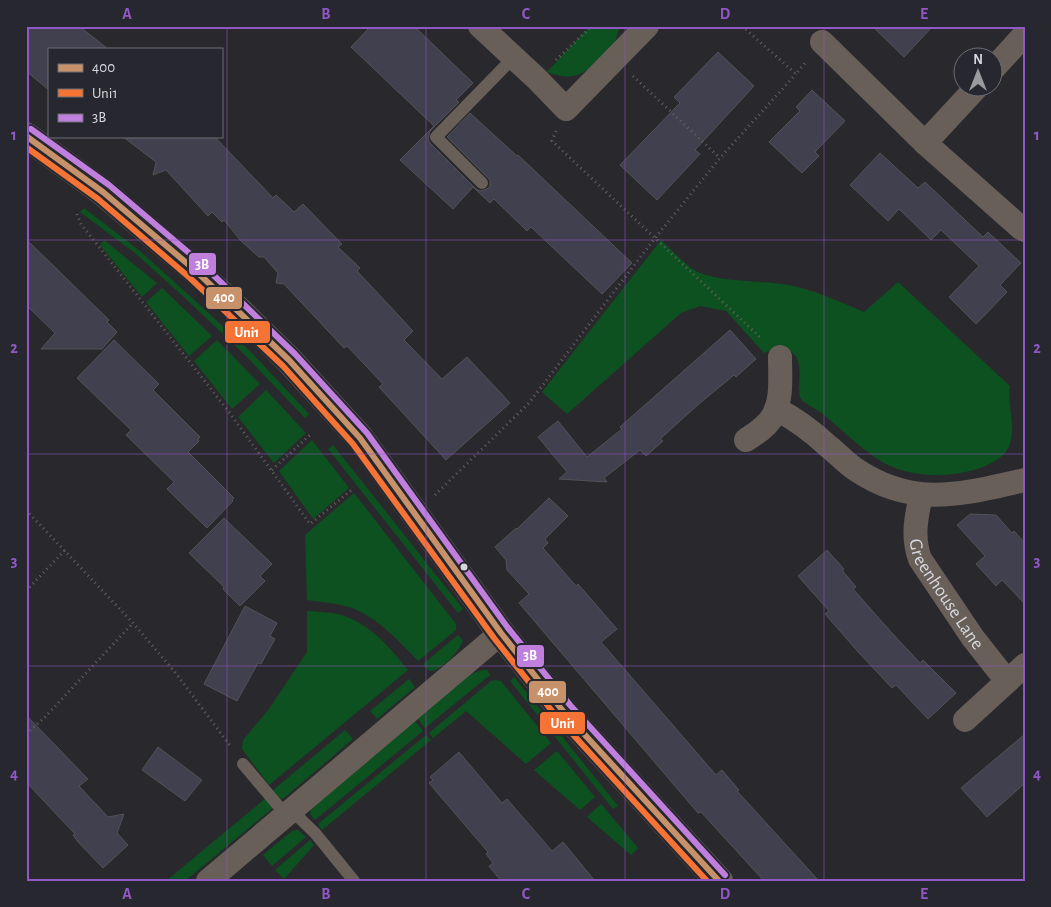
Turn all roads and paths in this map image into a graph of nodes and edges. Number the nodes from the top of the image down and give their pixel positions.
1 (480, 26) edge
2 (592, 26) edge
3 (647, 26) edge
4 (742, 26) edge
5 (1025, 34) edge
6 (822, 42) joint
7 (1004, 57) edge
8 (513, 58) junction
9 (615, 59) junction
10 (796, 74) junction
11 (537, 79) junction
12 (967, 98) edge
13 (566, 109) junction
14 (26, 136) edge
15 (925, 143) junction
16 (720, 158) junction
17 (482, 183) dead end
18 (77, 214) dead end
19 (1025, 230) edge
20 (655, 238) junction
21 (780, 357) joint
22 (776, 409) junction
23 (311, 434) dead end
24 (746, 440) dead end
25 (272, 470) junction
26 (1025, 480) edge
27 (354, 488) dead end
28 (921, 495) junction
29 (26, 510) edge
30 (415, 515) junction
31 (65, 550) junction
32 (26, 591) edge
33 (133, 622) junction
34 (500, 633) junction
35 (1025, 665) edge
36 (1007, 681) junction
37 (964, 720) dead end
38 (26, 734) edge
39 (243, 764) joint
40 (288, 813) junction
41 (208, 881) edge
42 (354, 881) edge
43 (719, 881) edge

1 - 8 street
2 - 11 path
3 - 9 street
4 - 10 path
5 - 7 street
6 - 10 path
6 - 15 street
8 - 11 street
8 - 17 lane
9 - 13 street
9 - 16 path
10 - 16 path
11 - 13 street
12 - 15 street
13 - 20 path
14 - 30 main road
15 - 19 street
16 - 20 path
18 - 25 path
20 - 21 path
20 - 30 path
21 - 22 street
22 - 24 street
22 - 28 street
23 - 25 path
25 - 27 path
26 - 28 street
28 - 36 street, Greenhouse Lane
29 - 31 path
30 - 34 main road
31 - 32 path
31 - 33 path
33 - 38 path
33 - 39 path
34 - 40 street
34 - 43 main road
35 - 36 street
36 - 37 street
39 - 40 lane
40 - 41 street
40 - 42 lane

